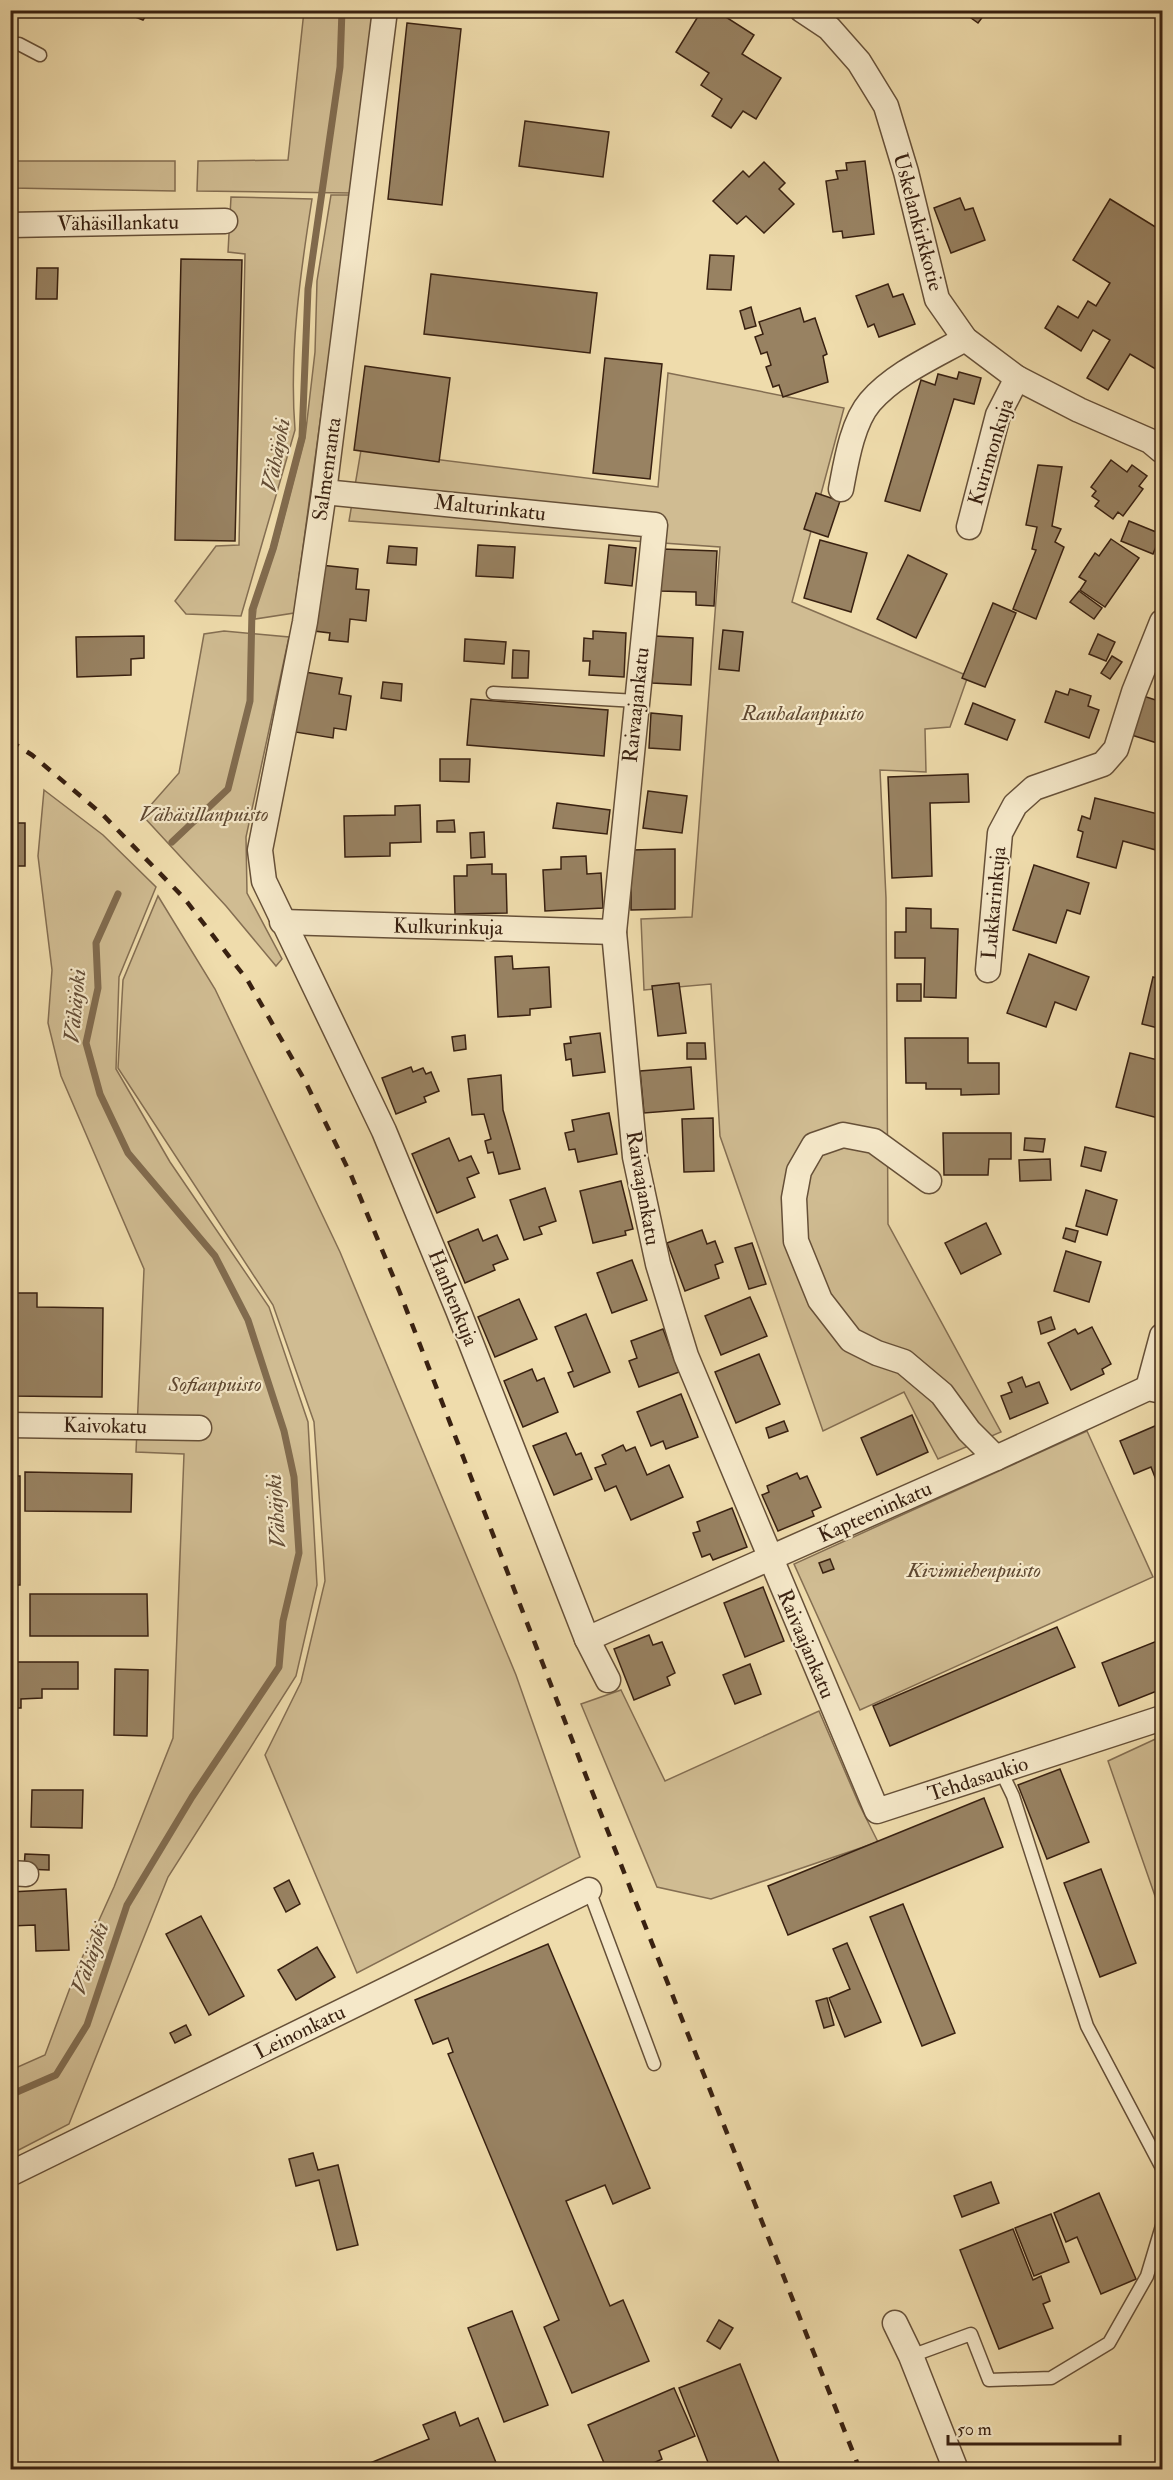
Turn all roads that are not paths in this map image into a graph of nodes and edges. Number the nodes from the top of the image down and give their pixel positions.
1 (386, 10) edge
2 (802, 10) edge
3 (10, 44) edge
4 (40, 55) dead end
5 (225, 221) dead end
6 (10, 225) edge
7 (965, 339) junction
8 (1017, 378) junction
9 (1162, 451) edge
10 (841, 489) dead end
11 (324, 492) junction
12 (655, 525) joint
13 (969, 527) dead end
14 (1162, 622) edge
15 (493, 693) dead end
16 (637, 701) junction
17 (282, 922) junction
18 (614, 932) junction
19 (988, 970) dead end
20 (929, 1181) dead end
21 (1162, 1336) edge
22 (1155, 1389) edge
23 (10, 1425) edge
24 (199, 1428) dead end
25 (996, 1458) junction
26 (770, 1559) junction
27 (587, 1639) junction
28 (608, 1680) dead end
29 (1162, 1718) edge
30 (1001, 1771) junction
31 (877, 1812) joint
32 (589, 1890) joint
33 (654, 2064) dead end
34 (1162, 2168) edge
35 (10, 2174) edge
36 (1162, 2226) edge
37 (895, 2323) dead end
38 (911, 2356) junction
39 (956, 2469) edge

1 - 11 street, Salmenranta
2 - 7 street, Uskelankirkkotie
3 - 4 lane
5 - 6 street, Vähäsillankatu
7 - 8 street, Uskelankirkkotie
7 - 10 street
8 - 9 street, Uskelankirkkotie
8 - 13 street, Kurimonkuja
11 - 12 street, Malturinkatu
11 - 17 street, Salmenranta
12 - 16 street, Raivaajankatu
14 - 19 street, Lukkarinkuja
15 - 16 lane
16 - 18 street, Raivaajankatu
17 - 18 street, Kulkurinkuja
17 - 27 street, Hanhenkuja
18 - 26 street, Raivaajankatu
20 - 25 street
21 - 22 street
22 - 25 street, Kapteeninkatu
23 - 24 street, Kaivokatu
25 - 26 street, Kapteeninkatu
26 - 27 street, Kapteeninkatu
26 - 31 street, Raivaajankatu
27 - 28 street, Hanhenkuja
29 - 30 street, Tehdasaukio
30 - 31 street, Tehdasaukio
30 - 34 lane
32 - 33 lane
32 - 35 street, Leinonkatu
36 - 38 lane
37 - 38 street
38 - 39 street

